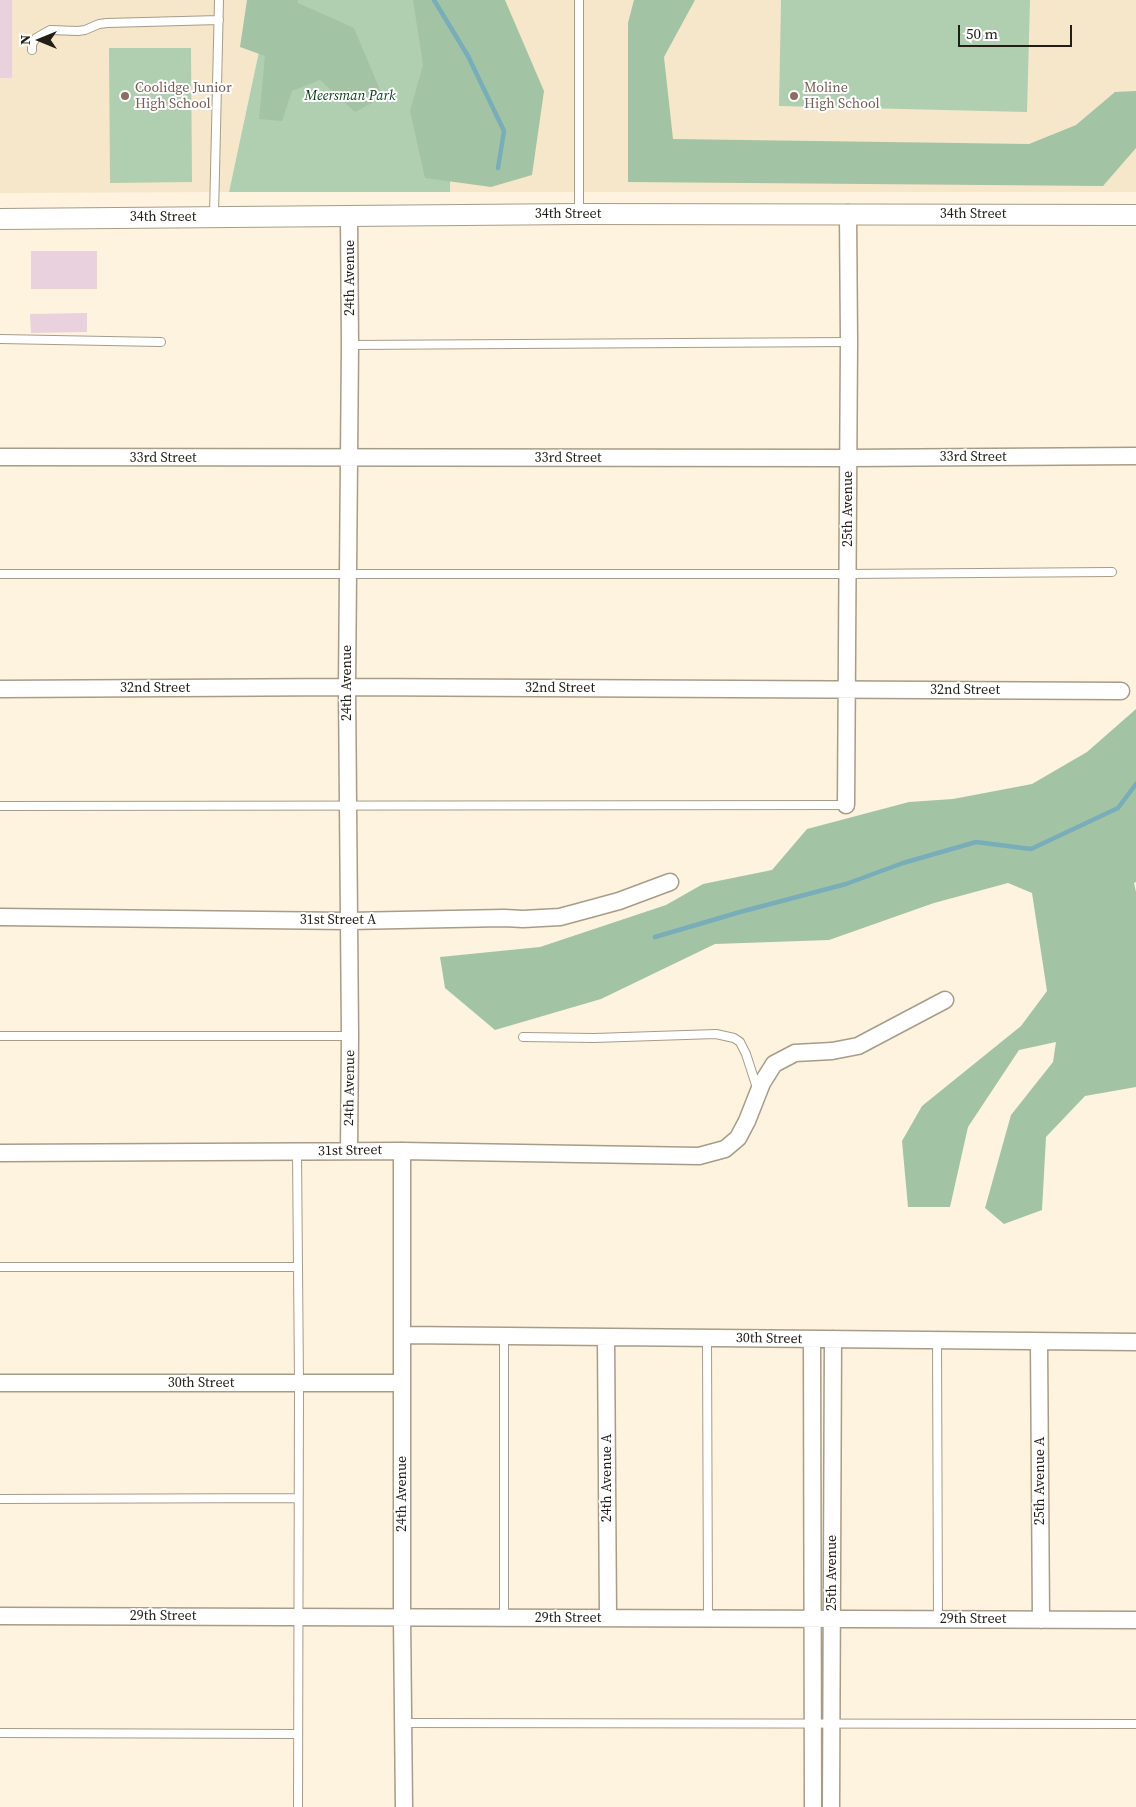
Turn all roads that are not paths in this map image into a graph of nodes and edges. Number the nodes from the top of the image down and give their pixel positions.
1 (219, 0) edge
2 (579, 0) edge
3 (219, 20) junction
4 (32, 50) dead end
5 (580, 214) junction
6 (848, 214) junction
7 (1136, 215) edge
8 (349, 216) junction
9 (214, 217) junction
10 (0, 219) edge
11 (0, 339) edge
12 (161, 342) dead end
13 (850, 342) junction
14 (350, 345) junction
15 (1136, 456) edge
16 (0, 457) edge
17 (349, 458) junction
18 (848, 458) junction
19 (348, 572) junction
20 (1112, 572) dead end
21 (0, 574) edge
22 (847, 574) junction
23 (347, 687) junction
24 (0, 689) edge
25 (846, 689) junction
26 (1121, 690) dead end
27 (846, 804) joint
28 (348, 805) junction
29 (0, 806) edge
30 (670, 882) dead end
31 (0, 917) edge
32 (348, 921) junction
33 (946, 1000) dead end
34 (0, 1036) edge
35 (350, 1036) junction
36 (523, 1037) dead end
37 (758, 1092) junction
38 (349, 1151) junction
39 (402, 1151) junction
40 (0, 1152) edge
41 (297, 1152) junction
42 (0, 1267) edge
43 (298, 1267) junction
44 (402, 1336) junction
45 (504, 1337) junction
46 (606, 1338) junction
47 (707, 1338) junction
48 (812, 1340) junction
49 (833, 1340) junction
50 (937, 1340) junction
51 (1039, 1342) junction
52 (1136, 1342) edge
53 (0, 1383) edge
54 (299, 1383) junction
55 (402, 1383) junction
56 (298, 1498) junction
57 (0, 1499) edge
58 (0, 1616) edge
59 (298, 1617) junction
60 (402, 1618) junction
61 (504, 1618) junction
62 (608, 1618) junction
63 (708, 1618) junction
64 (812, 1619) junction
65 (938, 1619) junction
66 (832, 1620) junction
67 (1041, 1620) junction
68 (1136, 1620) edge
69 (402, 1722) junction
70 (813, 1722) junction
71 (831, 1723) junction
72 (1136, 1724) edge
73 (0, 1733) edge
74 (297, 1734) junction
75 (407, 1805) edge
76 (298, 1807) edge
77 (813, 1807) edge
78 (831, 1807) edge

1 - 3 lane
2 - 5 lane
3 - 4 lane
3 - 9 lane
5 - 6 street, 34th Street
5 - 8 street, 34th Street
6 - 7 street, 34th Street
6 - 13 street, 25th Avenue
8 - 9 street, 34th Street
8 - 14 street, 24th Avenue
9 - 10 street, 34th Street
11 - 12 lane
13 - 14 lane
13 - 18 street, 25th Avenue
14 - 17 street, 24th Avenue
15 - 18 street, 33rd Street
16 - 17 street, 33rd Street
17 - 18 street, 33rd Street
17 - 19 street, 24th Avenue
18 - 22 street, 25th Avenue
19 - 21 lane
19 - 22 lane
19 - 23 street, 24th Avenue
20 - 22 lane
22 - 25 street, 25th Avenue
23 - 24 street, 32nd Street
23 - 25 street, 32nd Street
23 - 28 street, 24th Avenue
25 - 26 street, 32nd Street
25 - 27 street, 25th Avenue
27 - 28 lane
28 - 29 lane
28 - 32 street, 24th Avenue
30 - 32 street, 31st Street A
31 - 32 street, 31st Street A
32 - 35 street, 24th Avenue
33 - 37 street, 31st Street
34 - 35 lane
35 - 38 street, 24th Avenue
36 - 37 lane
37 - 39 street, 31st Street
38 - 39 street, 31st Street
38 - 41 street, 31st Street
39 - 44 street, 24th Avenue
40 - 41 street, 31st Street
41 - 43 lane
42 - 43 lane
43 - 54 lane
44 - 45 street, 30th Street
44 - 55 street, 24th Avenue
45 - 46 street, 30th Street
45 - 61 lane
46 - 47 street, 30th Street
46 - 62 street, 24th Avenue A
47 - 48 street, 30th Street
47 - 63 lane
48 - 49 street, 30th Street
48 - 64 street, 25th Avenue
49 - 50 street, 30th Street
49 - 66 street, 25th Avenue
50 - 51 street, 30th Street
50 - 65 lane
51 - 52 street, 30th Street
51 - 67 street, 25th Avenue A
53 - 54 street, 30th Street
54 - 55 street, 30th Street
54 - 56 lane
55 - 60 street, 24th Avenue
56 - 57 lane
56 - 59 lane
58 - 59 street, 29th Street
59 - 60 street, 29th Street
59 - 74 lane
60 - 61 street, 29th Street
60 - 69 street, 24th Avenue
61 - 62 street, 29th Street
62 - 63 street, 29th Street
63 - 64 street, 29th Street
64 - 66 street, 29th Street
64 - 70 street, 25th Avenue
65 - 66 street, 29th Street
65 - 67 street, 29th Street
66 - 71 street, 25th Avenue
67 - 68 street, 29th Street
69 - 70 lane
69 - 75 street, 24th Avenue
70 - 71 lane
70 - 77 street, 25th Avenue
71 - 72 lane
71 - 78 street, 25th Avenue
73 - 74 lane
74 - 76 lane

